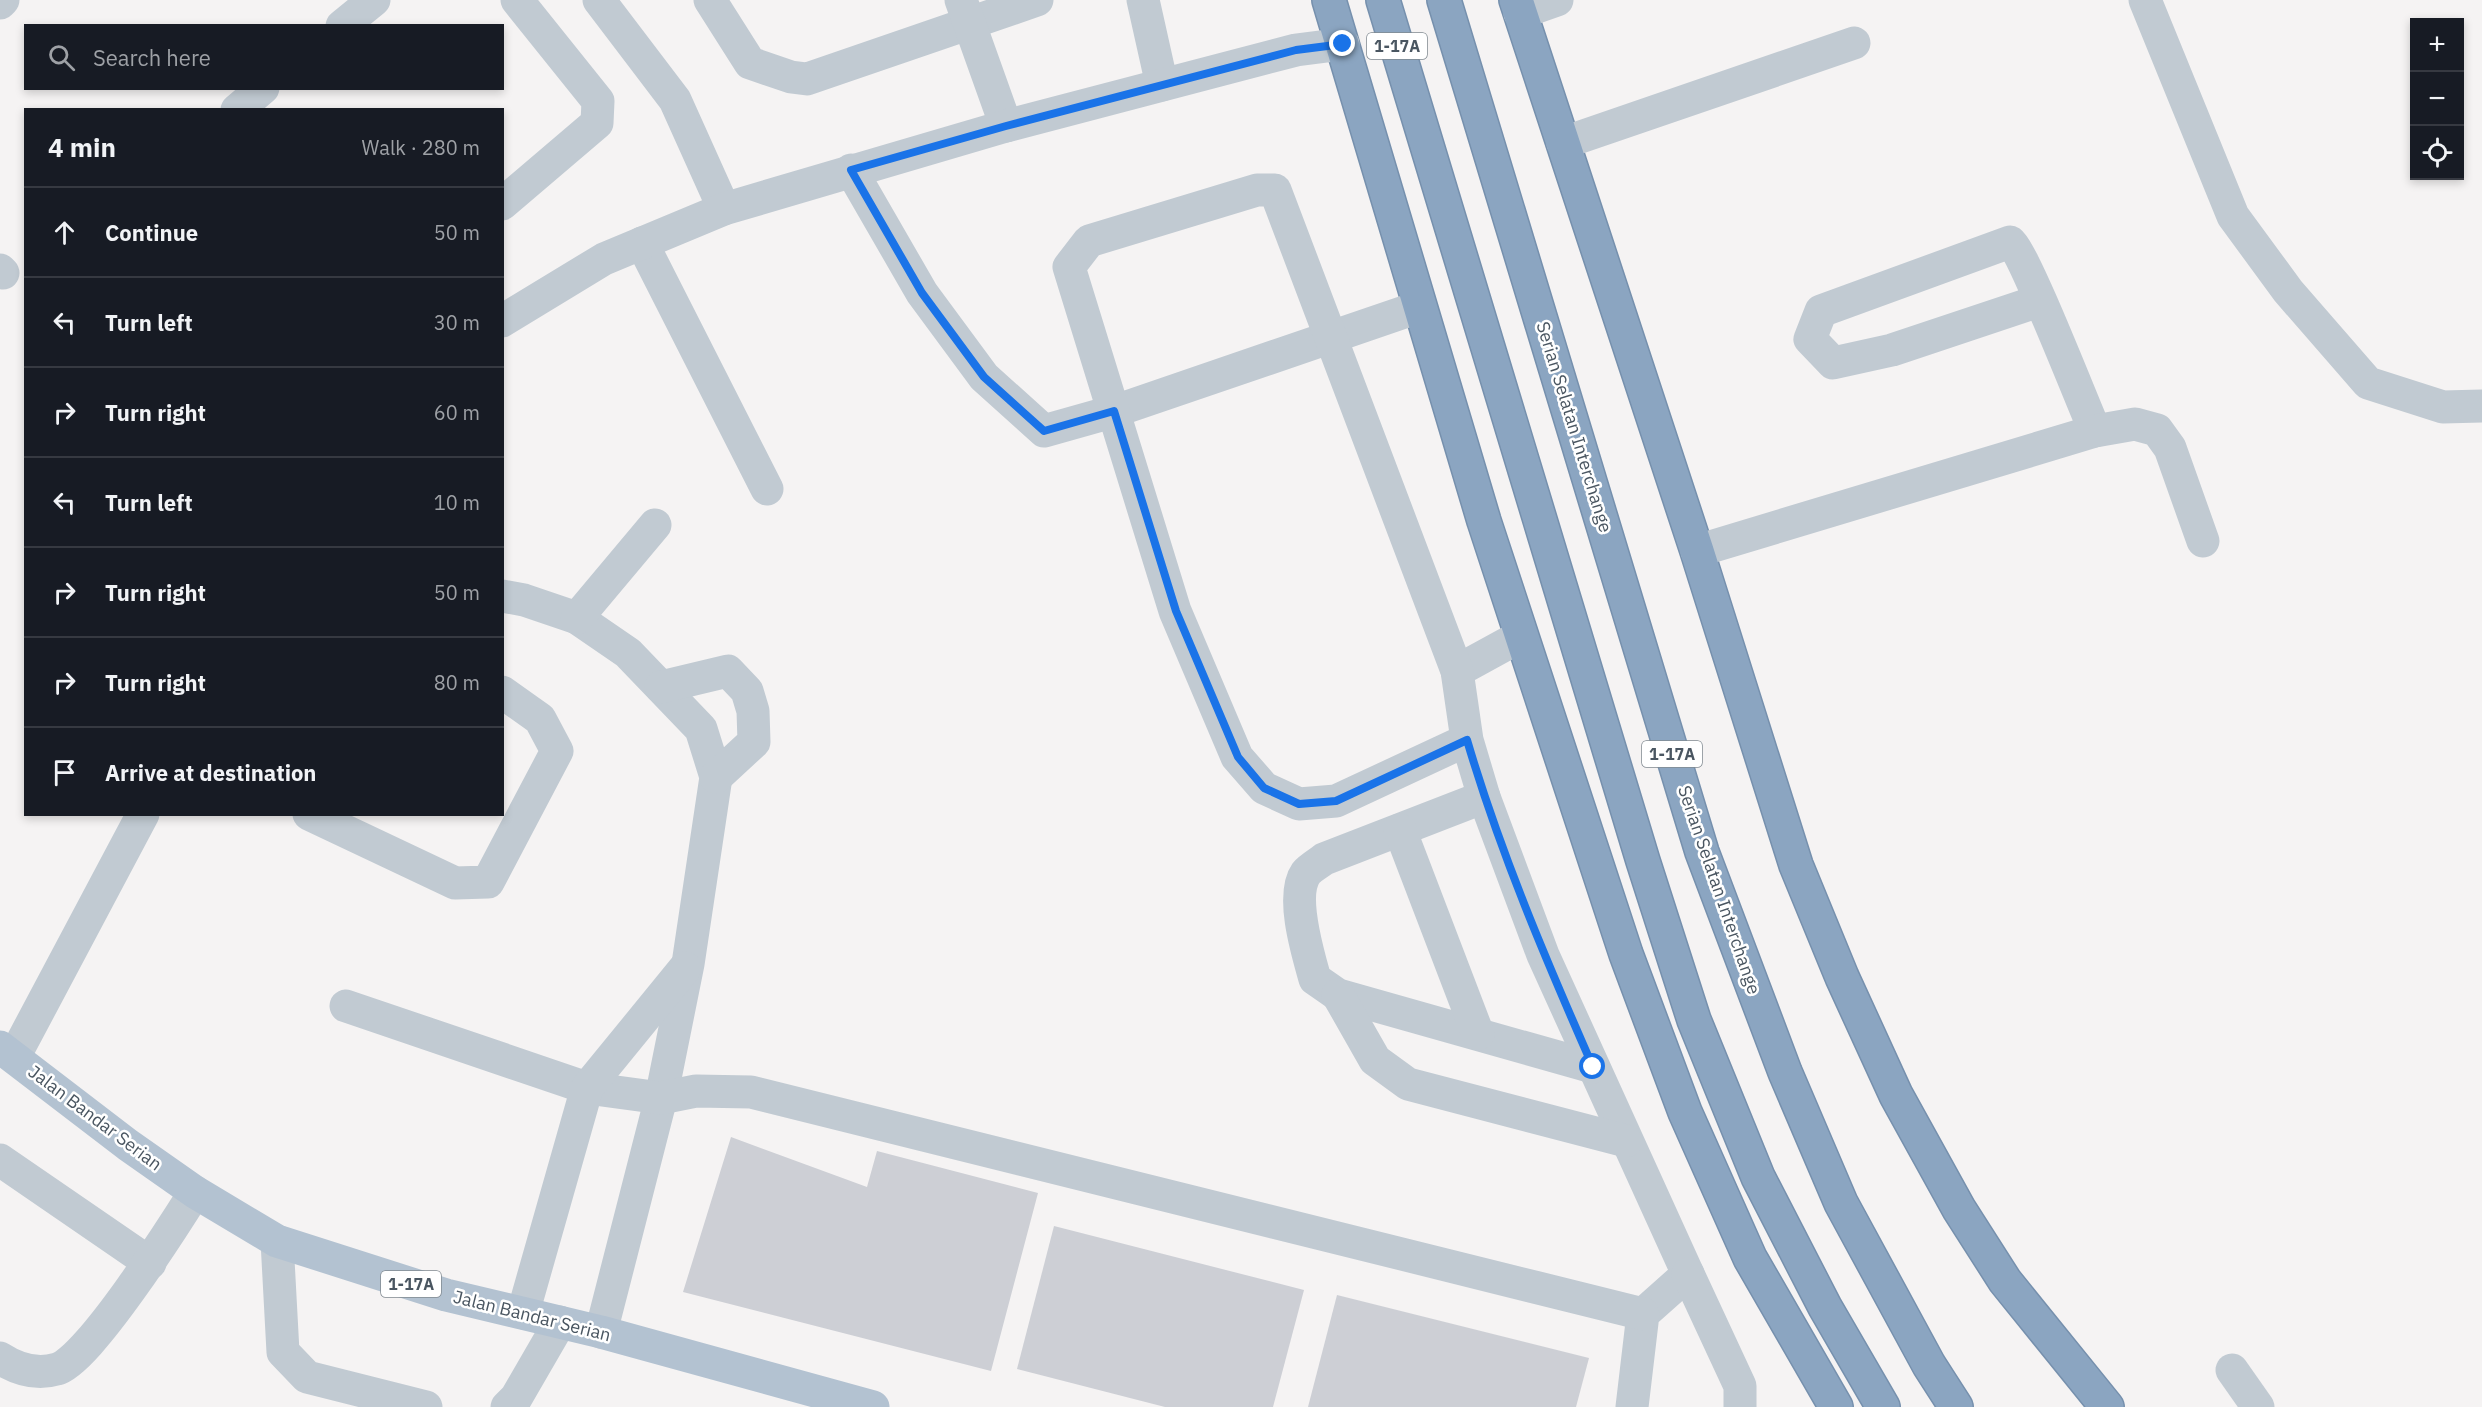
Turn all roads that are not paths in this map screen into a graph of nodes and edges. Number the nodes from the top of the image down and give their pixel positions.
1 (374, 0) edge
2 (517, 0) edge
3 (599, 0) edge
4 (710, 0) edge
5 (1037, 0) edge
6 (1143, 0) edge
7 (1329, 0) edge
8 (1383, 0) edge
9 (1444, 0) edge
10 (1557, 0) edge
11 (2145, 0) edge
12 (1518, 6) edge
13 (965, 11) edge
14 (344, 24) edge
15 (1854, 43) dead end
16 (1343, 44) junction
17 (1162, 85) junction
18 (261, 90) edge
19 (239, 108) edge
20 (1006, 126) junction
21 (1563, 143) junction
22 (851, 170) junction
23 (504, 202) edge
24 (724, 209) junction
25 (642, 243) junction
26 (2039, 300) junction
27 (1419, 307) junction
28 (504, 320) edge
29 (1330, 339) junction
30 (2482, 406) edge
31 (1114, 411) junction
32 (2095, 431) junction
33 (767, 489) dead end
34 (655, 525) dead end
35 (2203, 541) dead end
36 (1697, 550) junction
37 (504, 596) edge
38 (578, 618) junction
39 (1521, 636) junction
40 (1457, 671) junction
41 (661, 687) junction
42 (504, 693) edge
43 (1467, 740) junction
44 (716, 777) junction
45 (1484, 797) junction
46 (142, 816) edge
47 (313, 816) edge
48 (1400, 830) junction
49 (688, 964) junction
50 (1338, 995) junction
51 (346, 1006) dead end
52 (1478, 1034) junction
53 (7, 1052) edge
54 (1593, 1067) junction
55 (587, 1088) junction
56 (661, 1098) junction
57 (1626, 1141) junction
58 (0, 1160) edge
59 (195, 1192) junction
60 (277, 1241) junction
61 (150, 1263) junction
62 (1688, 1274) junction
63 (523, 1313) junction
64 (1643, 1314) junction
65 (560, 1322) junction
66 (601, 1332) junction
67 (0, 1358) edge
68 (2232, 1370) dead end
69 (828, 1401) edge
70 (426, 1407) edge
71 (507, 1407) edge
72 (873, 1407) edge
73 (1632, 1407) edge
74 (1740, 1407) edge
75 (1836, 1407) edge
76 (1883, 1407) edge
77 (1956, 1407) edge
78 (2107, 1407) edge
79 (2259, 1407) edge

1 - 14 street
2 - 23 street
3 - 24 street
4 - 13 street
5 - 13 street
6 - 17 street
7 - 16 highway
8 - 76 highway, 1-17A
9 - 77 highway, Serian Selatan Interchange / 1-17A
10 - 12 street
11 - 30 street
12 - 21 highway
13 - 20 street
15 - 21 street
16 - 17 street
16 - 27 highway
17 - 20 street
18 - 19 street
20 - 22 street
21 - 36 highway
22 - 24 street
22 - 31 street
24 - 25 street
25 - 28 street
25 - 33 street
26 - 26 street
26 - 32 street
27 - 29 street
27 - 39 highway
29 - 31 street
29 - 31 street
29 - 40 street
31 - 43 street
32 - 35 street
32 - 36 street
34 - 38 street
36 - 78 highway
37 - 38 street
38 - 41 street
39 - 40 street
39 - 75 highway
40 - 43 street
41 - 44 street
41 - 44 street
42 - 47 street
43 - 45 street
44 - 49 street
45 - 48 street
45 - 54 street
46 - 53 street
48 - 50 street
48 - 52 street
49 - 55 street
49 - 56 street
50 - 52 street
50 - 57 street
51 - 55 street
52 - 54 street
53 - 59 main road, Jalan Bandar Serian / 1-17A
54 - 57 street
55 - 56 street
55 - 63 street
56 - 64 street
56 - 66 street
57 - 62 street
58 - 61 street
59 - 60 main road, Jalan Bandar Serian / 1-17A
59 - 61 street
60 - 63 main road, Jalan Bandar Serian / 1-17A
60 - 70 street
61 - 67 street
62 - 64 street
62 - 74 street
63 - 65 main road, Jalan Bandar Serian / 1-17A
64 - 73 street
65 - 66 main road, Jalan Bandar Serian / 1-17A
65 - 71 street
66 - 69 main road, Jalan Bandar Serian / 1-17A
68 - 79 street
69 - 72 main road, Jalan Bandar Serian / 1-17A

